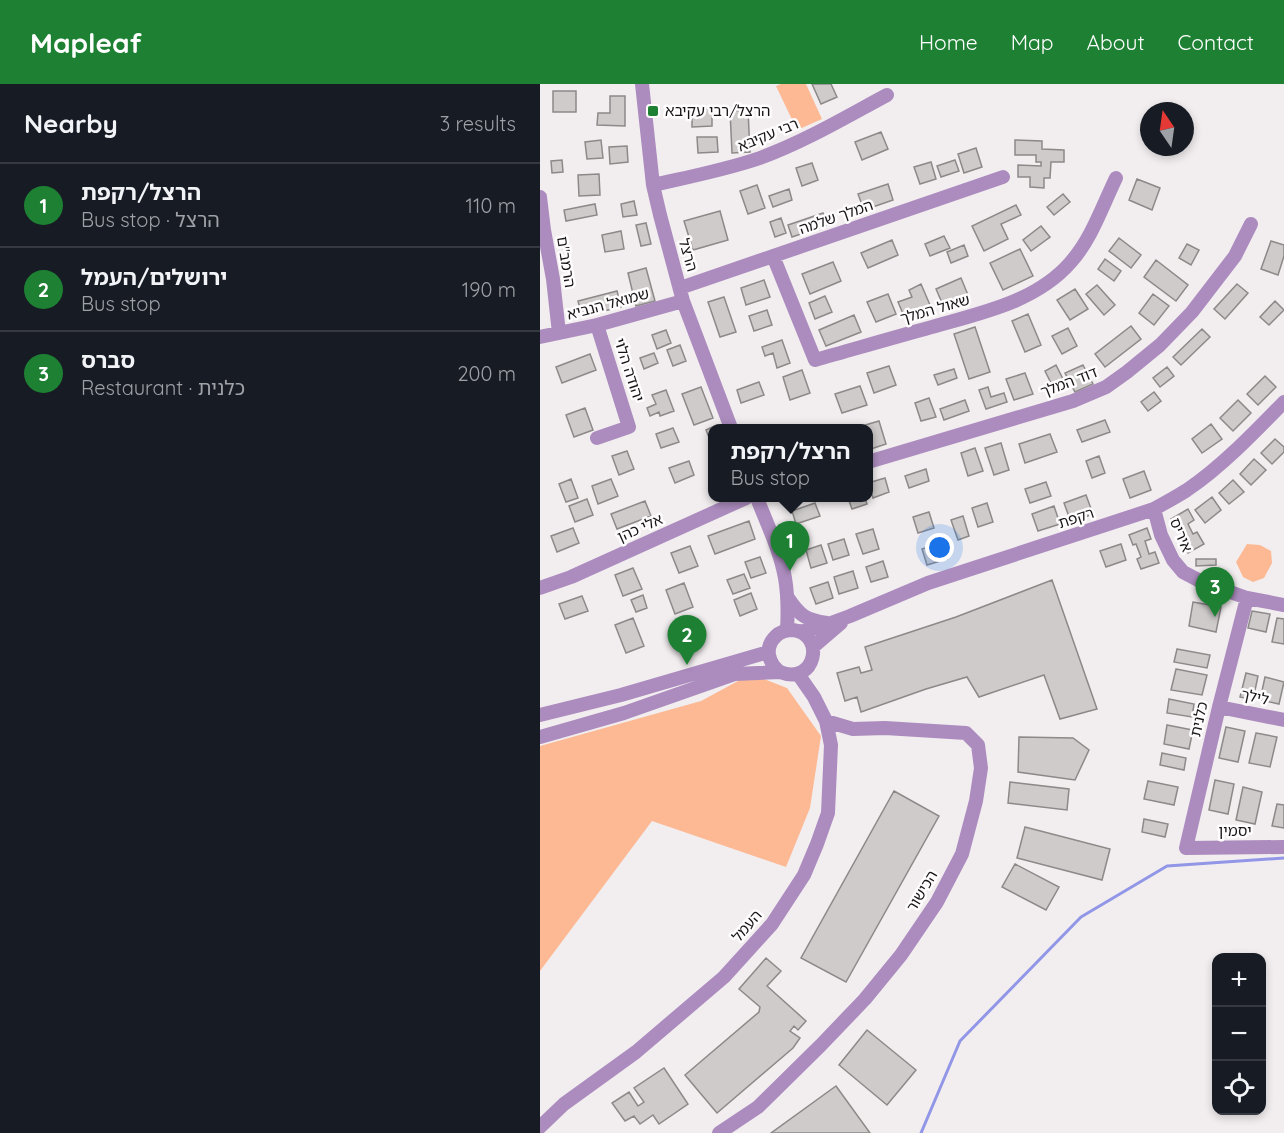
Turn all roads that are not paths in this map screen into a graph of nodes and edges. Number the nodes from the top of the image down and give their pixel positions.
1 (642, 84) edge
2 (887, 95) dead end
3 (1003, 177) dead end
4 (1116, 178) dead end
5 (653, 185) junction
6 (540, 197) edge
7 (1251, 224) dead end
8 (773, 256) junction
9 (682, 294) junction
10 (597, 325) junction
11 (559, 333) junction
12 (540, 337) edge
13 (1284, 402) edge
14 (729, 424) edge
15 (597, 438) dead end
16 (873, 461) edge
17 (737, 502) edge
18 (759, 502) edge
19 (1154, 509) junction
20 (543, 587) edge
21 (787, 596) junction
22 (1247, 598) junction
23 (1284, 605) edge
24 (850, 616) junction
25 (830, 624) junction
26 (794, 631) junction
27 (813, 647) junction
28 (768, 652) junction
29 (780, 672) junction
30 (798, 674) junction
31 (1219, 706) junction
32 (540, 715) edge
33 (1284, 720) edge
34 (826, 722) junction
35 (540, 737) edge
36 (1284, 847) edge
37 (1186, 848) joint
38 (540, 1127) edge
39 (719, 1133) edge

1 - 5 street, הרצל
2 - 5 street, רבי עקיבא
3 - 8 street, המלך שלמה
4 - 8 street, שאול המלך
5 - 9 street, הרצל
6 - 11 street, הרמב"ם
7 - 16 street, דוד המלך
8 - 9 street, המלך שלמה
9 - 10 street, שמואל הנביא
9 - 14 street, הרצל
10 - 11 street, שמואל הנביא
10 - 15 street, יהודה הלוי
11 - 12 street, שמואל הנביא
13 - 19 street, רקפת
17 - 20 street, אלי כהן
18 - 21 street
19 - 22 street, איריס
19 - 24 street, רקפת
21 - 25 street
21 - 26 street
22 - 23 street, איריס
22 - 31 street, כלנית
24 - 25 street, רקפת
24 - 27 street, רקפת
25 - 26 street, רקפת
26 - 27 street
26 - 28 street
27 - 30 street
28 - 29 street
28 - 32 street
29 - 30 street
29 - 35 street
30 - 34 street, העמל
31 - 33 street, לילך
31 - 37 street, כלנית
34 - 38 street, העמל
34 - 39 street, הכישור
36 - 37 street, יסמין

